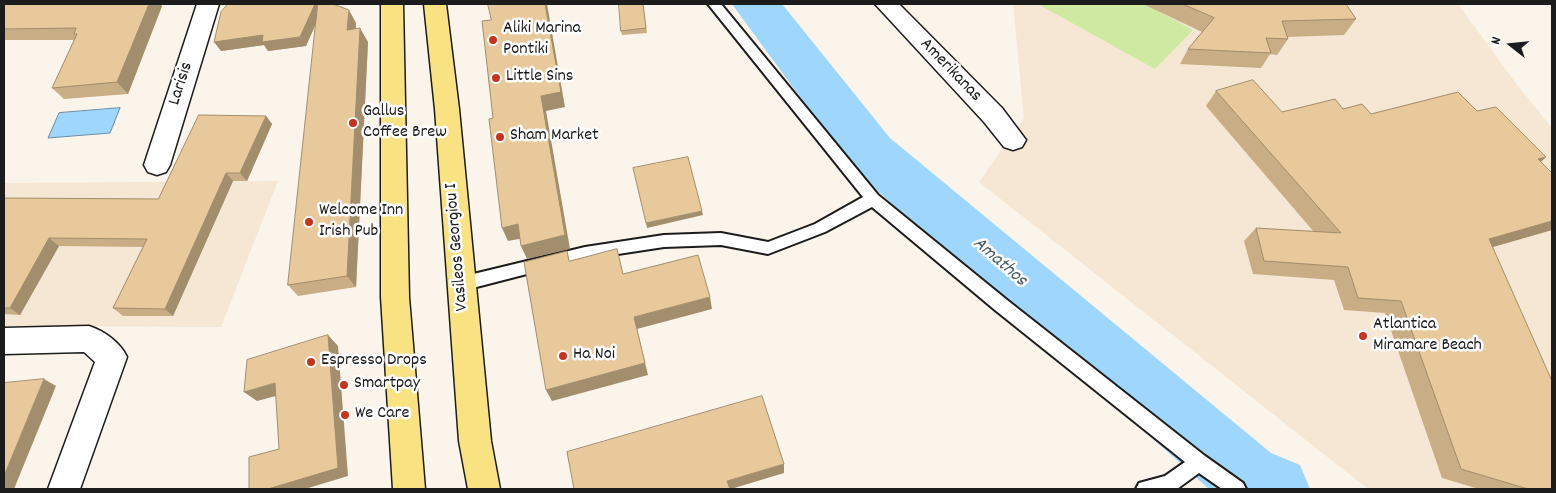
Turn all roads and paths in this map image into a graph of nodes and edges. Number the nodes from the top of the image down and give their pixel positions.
1 (208, 4) edge
2 (392, 4) edge
3 (436, 4) edge
4 (714, 4) edge
5 (886, 4) edge
6 (1013, 140) dead end
7 (157, 164) dead end
8 (873, 199) junction
9 (462, 284) junction
10 (4, 342) edge
11 (1199, 462) junction
12 (64, 489) edge
13 (410, 489) edge
14 (484, 489) edge
15 (1145, 489) edge
16 (1237, 489) edge

1 - 7 street, Larisis
2 - 13 main road
3 - 9 main road, Vasileos Georgiou I
4 - 8 lane
5 - 6 street, Amerikanas
8 - 9 lane
8 - 11 lane
9 - 14 main road, Vasileos Georgiou I
10 - 12 street
11 - 15 lane
11 - 16 lane

